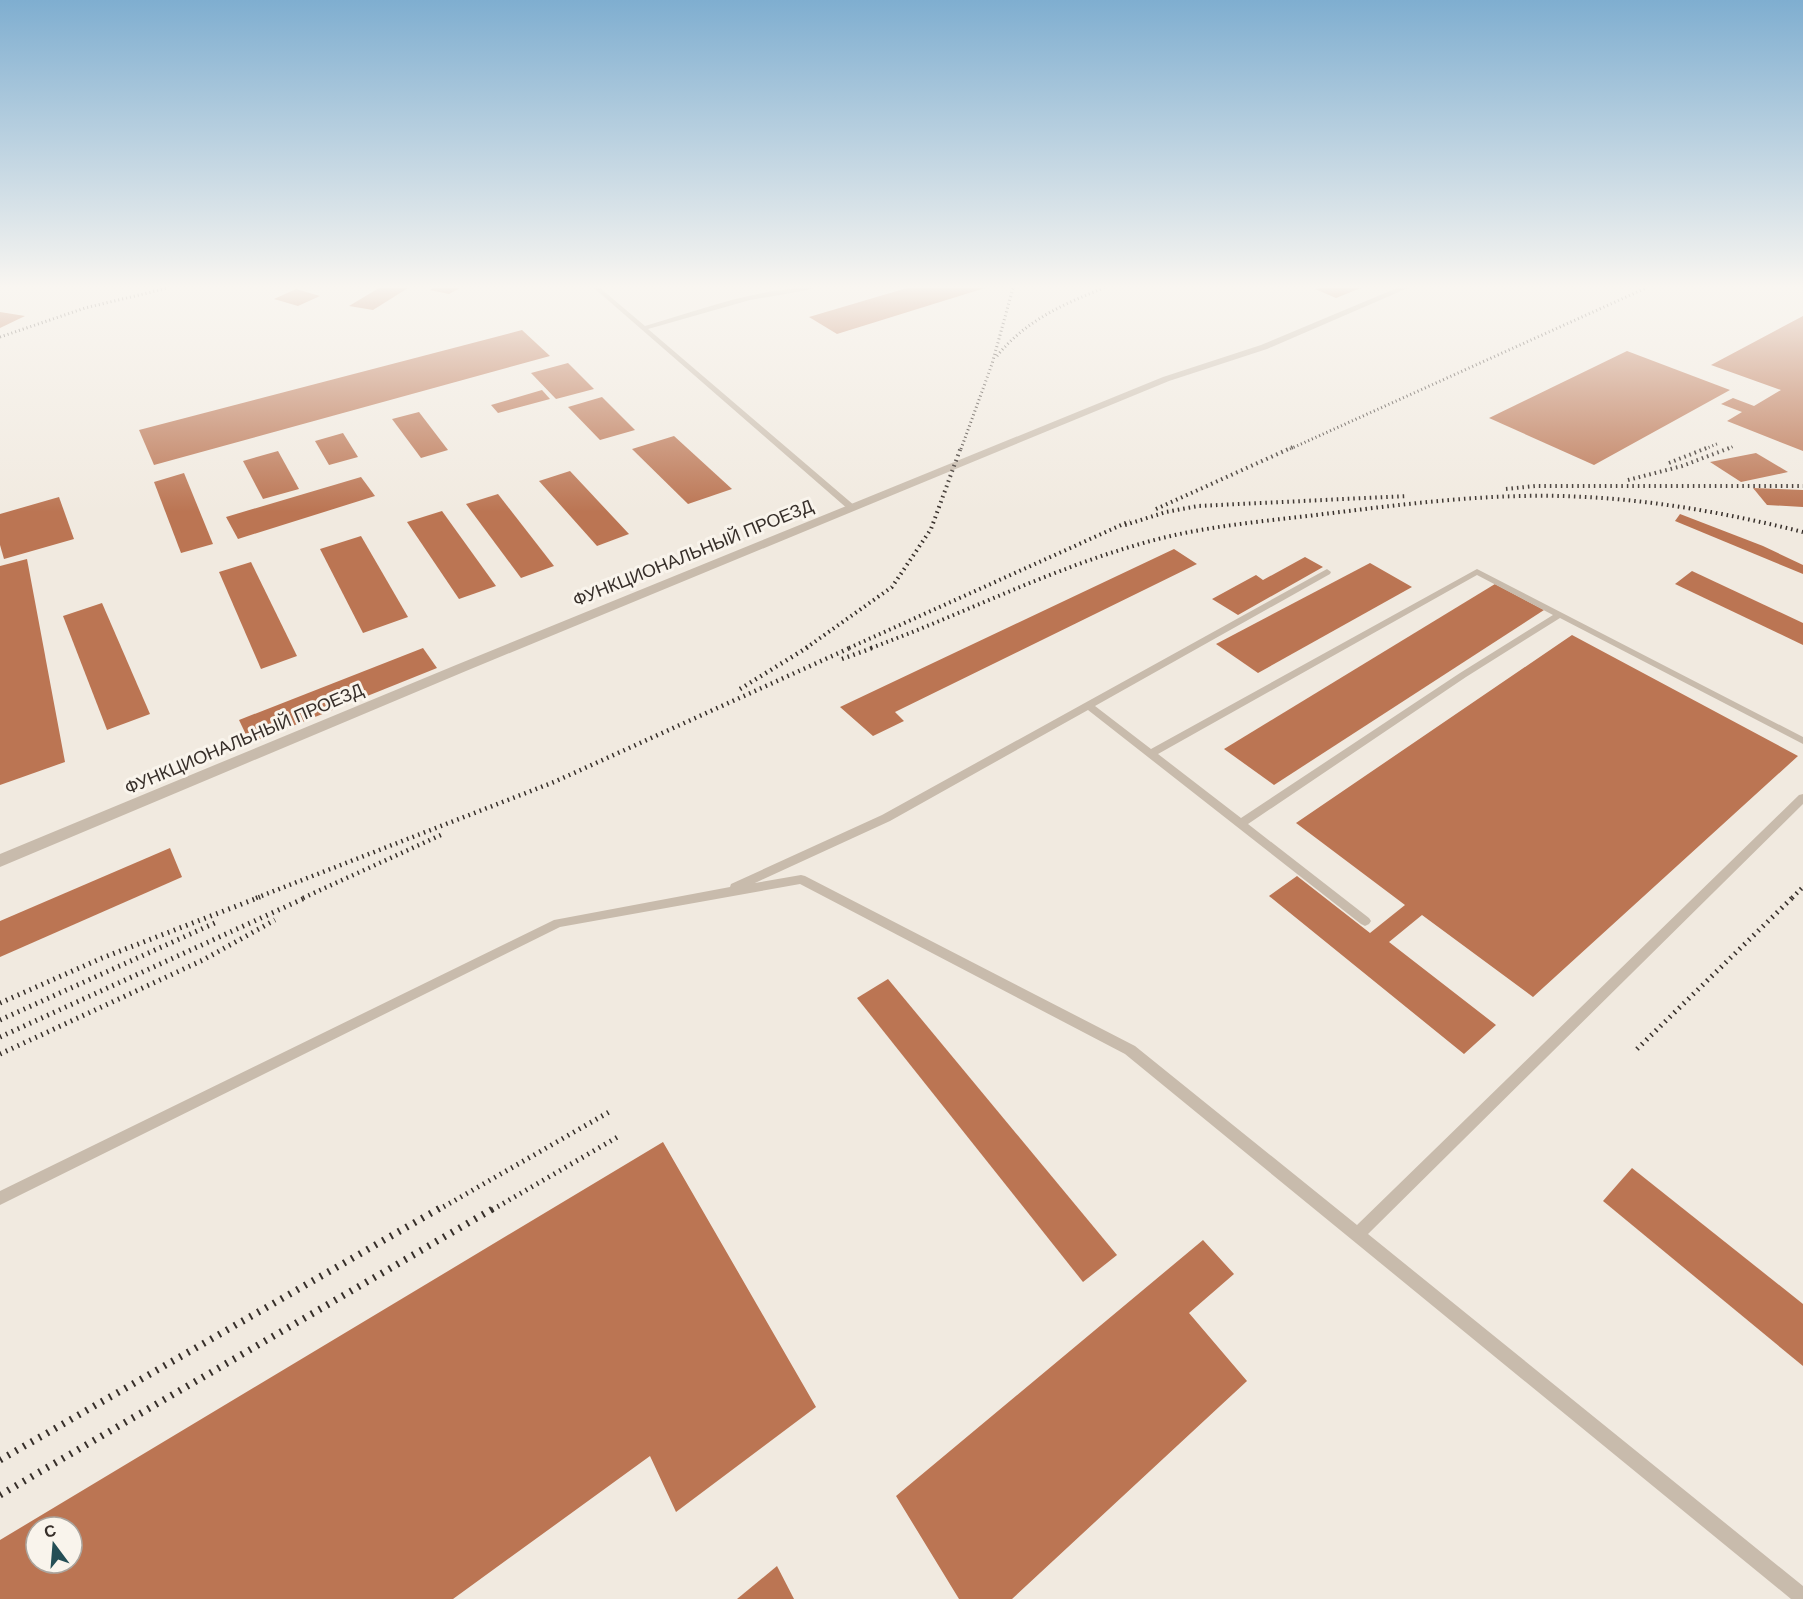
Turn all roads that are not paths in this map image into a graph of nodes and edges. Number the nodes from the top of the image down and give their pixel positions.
1 (684, 363) edge
2 (1216, 363) edge
3 (852, 508) junction
4 (1327, 572) dead end
5 (1558, 615) junction
6 (1088, 705) junction
7 (1803, 741) edge
8 (1150, 754) junction
9 (1803, 798) edge
10 (1240, 824) junction
11 (0, 861) edge
12 (721, 893) junction
13 (1365, 921) dead end
14 (0, 1198) edge
15 (1358, 1234) junction
16 (1803, 1597) edge

1 - 3 lane
2 - 3 street, ФУНКЦИОНАЛЬНЫЙ ПРОЕЗД
3 - 11 street, ФУНКЦИОНАЛЬНЫЙ ПРОЕЗД
4 - 6 lane
5 - 7 lane
5 - 8 lane
5 - 10 lane
6 - 8 lane
6 - 12 lane
8 - 10 lane
9 - 15 lane
10 - 13 lane
12 - 14 lane
12 - 15 lane
15 - 16 lane

